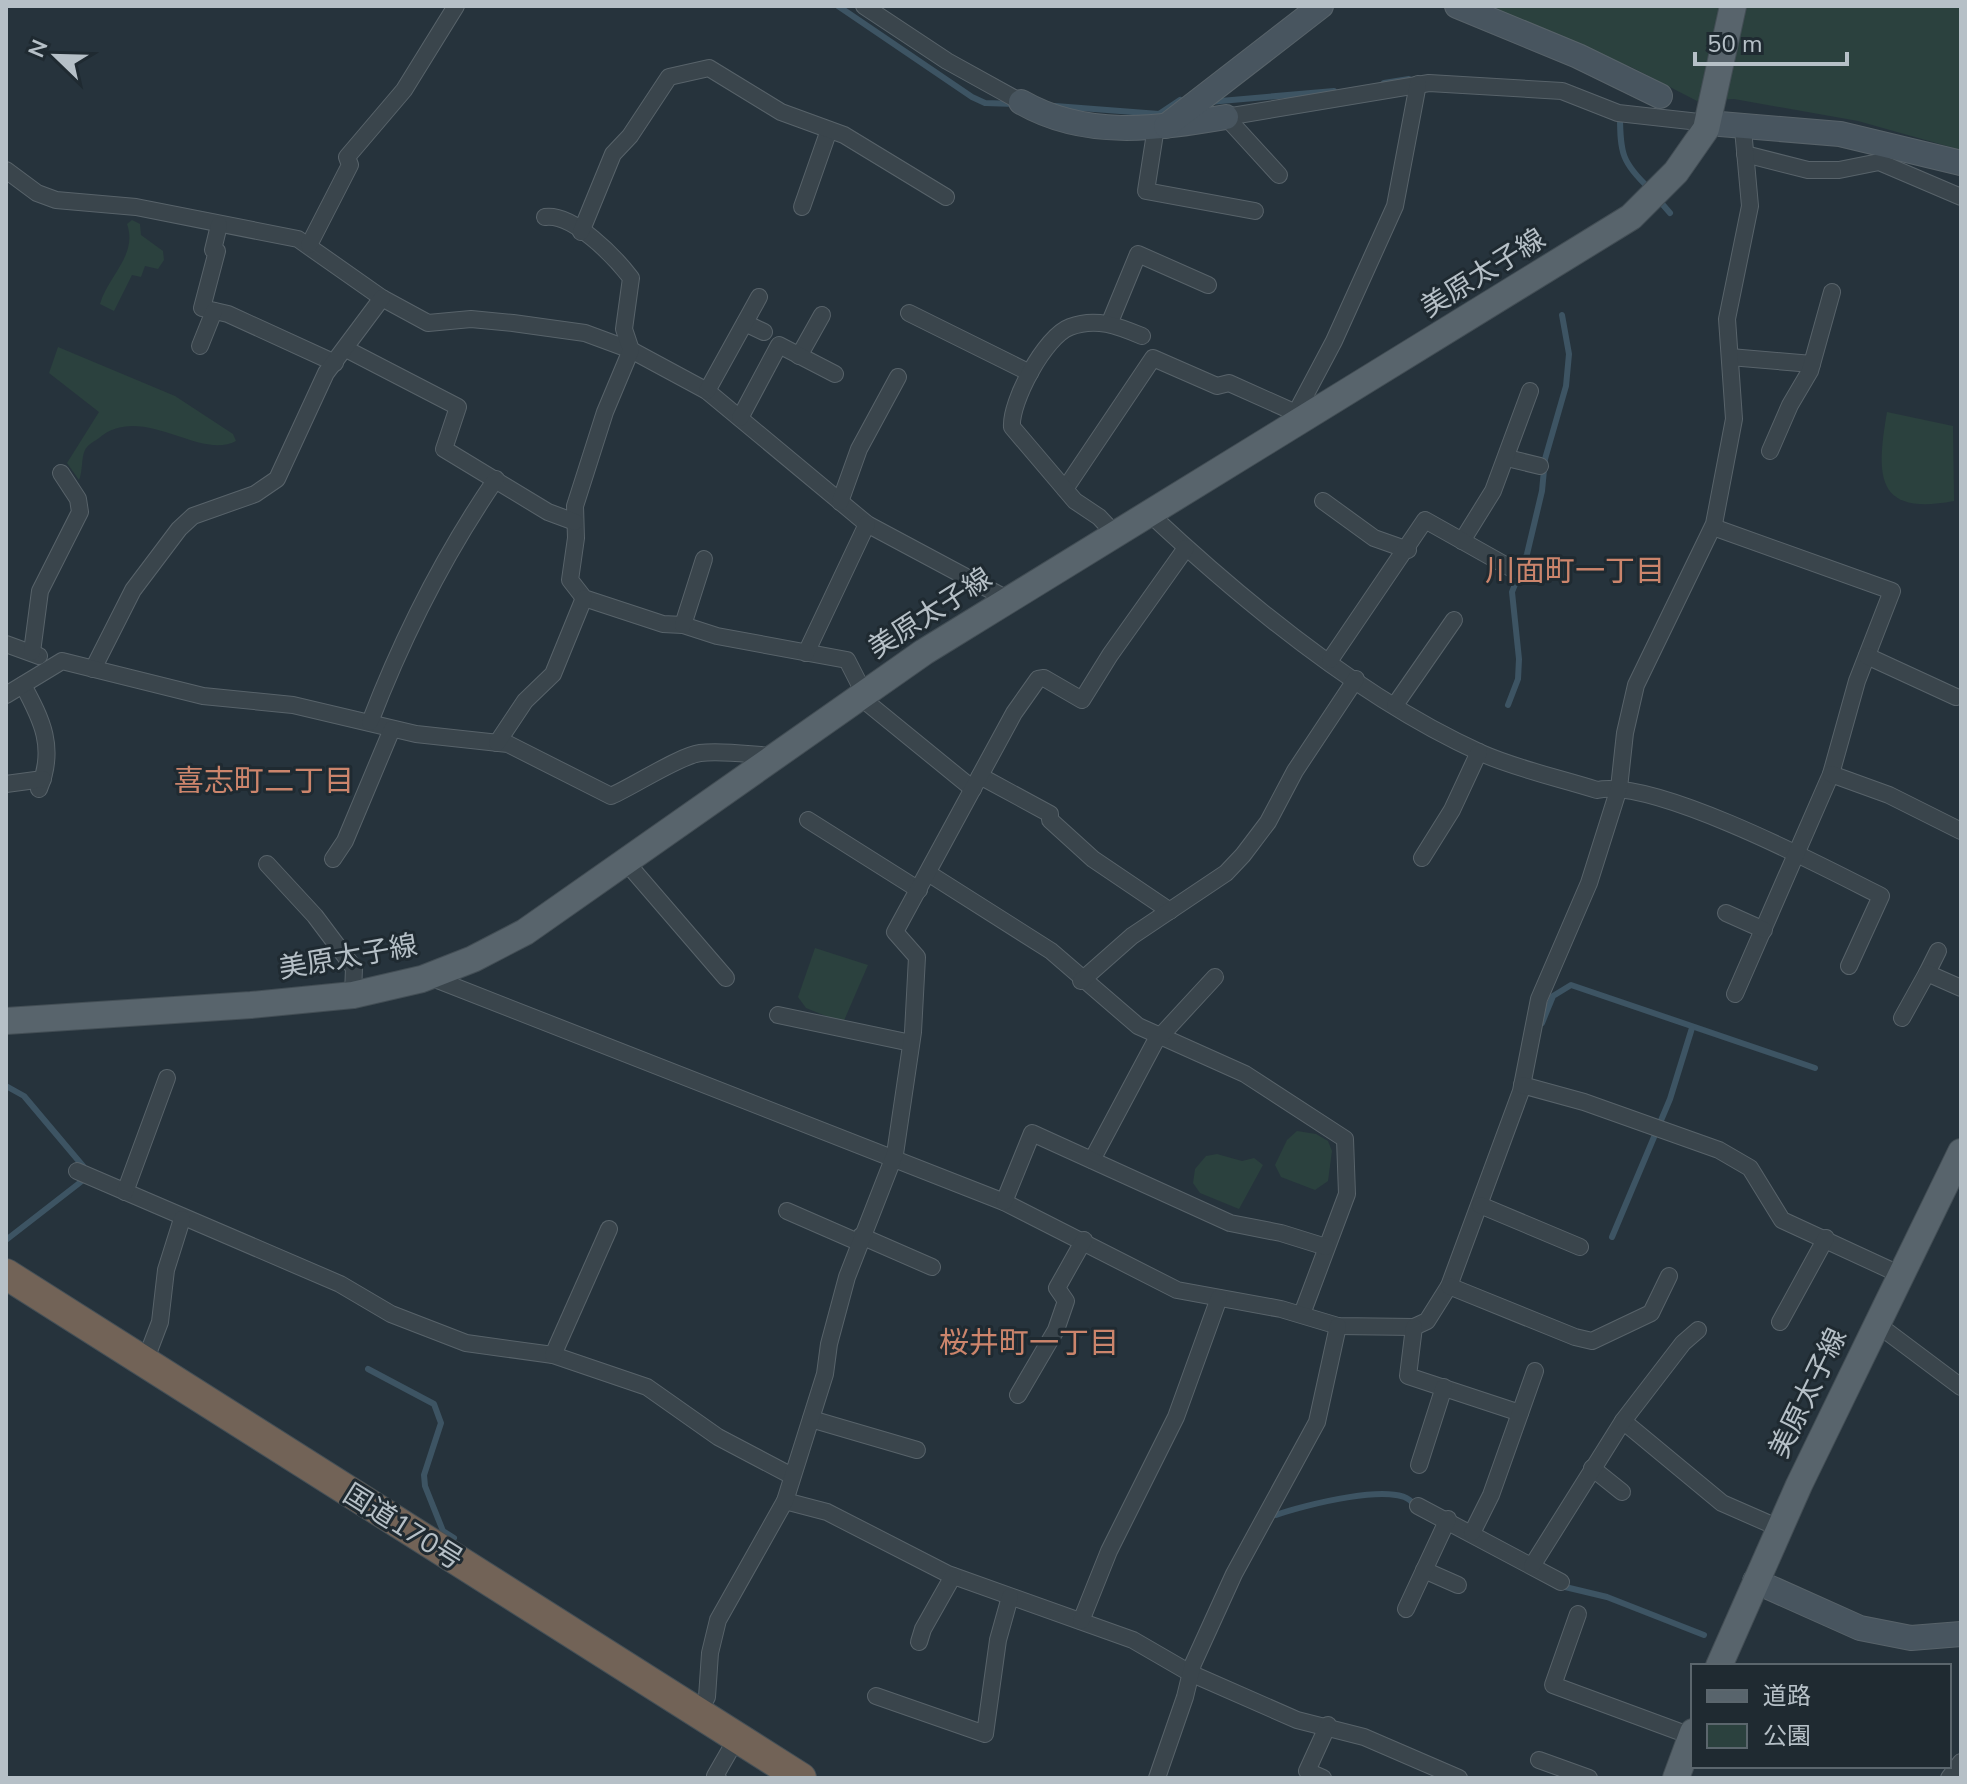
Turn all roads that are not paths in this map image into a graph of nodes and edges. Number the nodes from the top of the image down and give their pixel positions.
1 (456, 6) edge
2 (864, 6) edge
3 (1321, 6) edge
4 (1457, 6) edge
5 (1733, 6) edge
6 (1418, 84) junction
7 (1660, 96) joint
8 (1021, 102) joint
9 (1226, 117) junction
10 (1709, 117) junction
11 (1160, 127) junction
12 (1743, 129) junction
13 (829, 130) junction
14 (1745, 154) junction
15 (1961, 163) edge
16 (6, 170) edge
17 (1279, 175) dead end
18 (946, 197) dead end
19 (1961, 197) edge
20 (802, 207) dead end
21 (1255, 211) dead end
22 (545, 217) dead end
23 (219, 225) junction
24 (581, 232) junction
25 (309, 245) junction
26 (1208, 285) dead end
27 (1832, 292) dead end
28 (759, 297) dead end
29 (382, 298) junction
30 (214, 311) junction
31 (909, 313) dead end
32 (822, 315) dead end
33 (1110, 322) junction
34 (745, 323) junction
35 (764, 332) dead end
36 (1142, 336) dead end
37 (200, 346) dead end
38 (631, 350) junction
39 (340, 356) junction
40 (799, 356) junction
41 (1730, 357) junction
42 (1812, 364) junction
43 (1030, 373) junction
44 (835, 374) dead end
45 (898, 377) dead end
46 (707, 391) junction
47 (1530, 391) dead end
48 (740, 418) junction
49 (1291, 422) junction
50 (1770, 451) dead end
51 (1507, 458) junction
52 (1540, 466) dead end
53 (61, 473) dead end
54 (496, 479) junction
55 (1065, 489) junction
56 (1323, 501) dead end
57 (840, 502) junction
58 (1150, 514) junction
59 (575, 522) junction
60 (867, 524) junction
61 (1713, 527) junction
62 (1116, 535) junction
63 (1462, 541) junction
64 (1186, 548) junction
65 (1408, 550) junction
66 (704, 559) dead end
67 (1514, 570) dead end
68 (584, 598) junction
69 (1009, 600) junction
70 (1454, 620) dead end
71 (683, 625) junction
72 (6, 644) edge
73 (32, 652) junction
74 (806, 653) junction
75 (1867, 656) junction
76 (1330, 660) junction
77 (54, 665) junction
78 (93, 669) junction
79 (1356, 679) junction
80 (23, 685) junction
81 (864, 694) junction
82 (6, 695) edge
83 (1956, 697) dead end
84 (1395, 705) junction
85 (370, 722) junction
86 (392, 729) junction
87 (497, 743) junction
88 (1479, 752) junction
89 (777, 756) junction
90 (1831, 774) junction
91 (977, 783) junction
92 (6, 784) edge
93 (1619, 788) junction
94 (808, 820) dead end
95 (1961, 831) edge
96 (1798, 856) junction
97 (1422, 858) dead end
98 (333, 859) dead end
99 (626, 862) junction
100 (267, 864) dead end
101 (928, 873) junction
102 (919, 890) junction
103 (1170, 911) junction
104 (1726, 913) dead end
105 (1764, 930) junction
106 (1938, 951) dead end
107 (1849, 966) dead end
108 (1927, 973) junction
109 (430, 977) junction
110 (1215, 977) dead end
111 (726, 978) dead end
112 (1081, 981) junction
113 (1961, 988) edge
114 (353, 994) dead end
115 (1735, 994) dead end
116 (778, 1015) dead end
117 (1902, 1018) dead end
118 (6, 1021) edge
119 (1160, 1037) junction
120 (911, 1043) junction
121 (167, 1078) dead end
122 (1522, 1085) junction
123 (1961, 1152) edge
124 (894, 1157) junction
125 (1092, 1160) junction
126 (77, 1171) dead end
127 (125, 1192) junction
128 (1004, 1202) junction
129 (1480, 1205) junction
130 (787, 1211) dead end
131 (182, 1219) junction
132 (609, 1229) dead end
133 (1826, 1238) junction
134 (860, 1239) junction
135 (1084, 1240) junction
136 (1326, 1247) junction
137 (1580, 1247) dead end
138 (932, 1267) dead end
139 (6, 1274) edge
140 (1901, 1275) junction
141 (1669, 1276) dead end
142 (1449, 1286) junction
143 (1219, 1298) junction
144 (1302, 1314) junction
145 (1780, 1322) dead end
146 (1877, 1324) junction
147 (1338, 1326) junction
148 (1414, 1327) junction
149 (1698, 1330) dead end
150 (553, 1355) junction
151 (144, 1364) junction
152 (1535, 1371) dead end
153 (1444, 1387) junction
154 (1961, 1387) edge
155 (1018, 1395) dead end
156 (1520, 1413) junction
157 (811, 1419) junction
158 (1623, 1421) junction
159 (917, 1450) dead end
160 (1419, 1465) dead end
161 (1592, 1468) junction
162 (792, 1476) junction
163 (1622, 1492) dead end
164 (785, 1501) junction
165 (1418, 1506) dead end
166 (1448, 1519) junction
167 (1779, 1528) junction
168 (1472, 1533) junction
169 (1532, 1566) junction
170 (1424, 1570) junction
171 (953, 1576) junction
172 (1755, 1581) junction
173 (1561, 1582) dead end
174 (1458, 1585) dead end
175 (1010, 1597) junction
176 (1406, 1609) dead end
177 (1578, 1614) dead end
178 (1081, 1621) junction
179 (1961, 1634) edge
180 (919, 1642) dead end
181 (1720, 1664) edge
182 (1190, 1673) junction
183 (876, 1696) dead end
184 (698, 1712) junction
185 (1328, 1725) junction
186 (1691, 1734) edge
187 (738, 1736) junction
188 (1691, 1737) edge
189 (1539, 1760) dead end
190 (1961, 1762) edge
191 (1578, 1776) edge
192 (715, 1777) edge
193 (801, 1778) edge
194 (1157, 1778) edge
195 (1323, 1778) edge
196 (1459, 1778) edge
197 (1676, 1778) edge
198 (1949, 1778) edge

1 - 25 street
2 - 8 street
3 - 11 street
4 - 7 street
5 - 10 main road, 美原太子線
6 - 9 street
6 - 10 street
6 - 49 street
7 - 10 street
8 - 11 street
9 - 11 street
9 - 17 street
10 - 12 street
10 - 49 main road, 美原太子線
11 - 21 street
12 - 14 street
12 - 15 street
13 - 18 street
13 - 20 street
13 - 24 street
14 - 19 street
14 - 41 street
16 - 23 street
22 - 24 street
23 - 25 street
23 - 30 street
24 - 38 street
25 - 29 street
26 - 33 street
27 - 42 street
28 - 34 street
29 - 38 street
29 - 39 street
30 - 37 street
30 - 39 street
31 - 43 street
32 - 40 street
33 - 36 street
33 - 43 street
34 - 35 street
34 - 46 street
38 - 46 street
38 - 59 street
39 - 54 street
39 - 78 street
40 - 44 street
40 - 48 street
41 - 42 street
41 - 61 street
42 - 50 street
43 - 55 street
45 - 57 street
46 - 48 street
47 - 51 street
48 - 57 street
49 - 55 street
49 - 58 main road, 美原太子線
51 - 52 street
51 - 63 street
53 - 73 street
54 - 59 street
54 - 85 street
55 - 62 street
56 - 65 street
57 - 60 street
58 - 62 main road, 美原太子線
58 - 64 street
59 - 68 street
60 - 69 street
60 - 74 street
61 - 75 street
61 - 93 street
62 - 69 main road, 美原太子線
63 - 65 street
63 - 67 street
64 - 76 street
64 - 91 street
65 - 76 street
66 - 71 street
68 - 71 street
68 - 87 street
69 - 81 main road, 美原太子線
70 - 84 street
71 - 74 street
72 - 73 street
73 - 77 street
74 - 81 street
75 - 83 street
75 - 90 street
76 - 79 street
77 - 78 street
77 - 80 street
78 - 85 street
79 - 84 street
79 - 103 street
80 - 82 street
80 - 92 street
81 - 89 main road, 美原太子線
81 - 91 street
84 - 88 street
85 - 86 street
86 - 87 street
86 - 98 street
87 - 89 street
88 - 93 street
88 - 97 street
89 - 99 main road, 美原太子線
90 - 95 street
90 - 96 street
91 - 101 street
91 - 103 street
93 - 96 street
93 - 122 street
94 - 102 street
96 - 105 street
96 - 107 street
99 - 109 main road, 美原太子線
99 - 111 street
100 - 114 street
101 - 102 street
101 - 112 street
102 - 120 street
103 - 112 street
104 - 105 street
105 - 115 street
106 - 108 street
108 - 113 street
108 - 117 street
109 - 118 main road, 美原太子線
109 - 124 street
110 - 119 street
112 - 119 street
116 - 120 street
119 - 125 street
119 - 136 street
120 - 124 street
121 - 127 street
122 - 129 street
122 - 133 street
123 - 140 main road, 美原太子線
124 - 128 street
124 - 134 street
125 - 128 street
125 - 136 street
126 - 127 street
127 - 131 street
128 - 135 street
129 - 137 street
129 - 142 street
130 - 134 street
131 - 150 street
131 - 151 street
132 - 150 street
133 - 140 street
133 - 145 street
134 - 138 street
134 - 157 street
135 - 143 street
135 - 155 street
136 - 144 street
139 - 151 highway, 国道170号
140 - 146 main road, 美原太子線
141 - 142 street
142 - 148 street
143 - 144 street
143 - 178 street
144 - 147 street
146 - 154 street
146 - 167 main road, 美原太子線
147 - 148 street
147 - 182 street
148 - 153 street
149 - 158 street
150 - 162 street
151 - 184 highway, 国道170号
152 - 156 street
153 - 156 street
153 - 160 street
156 - 168 street
157 - 159 street
157 - 162 street
158 - 161 street
158 - 167 street
161 - 163 street
161 - 169 street
162 - 164 street
164 - 171 street
164 - 184 street
165 - 166 street
166 - 168 street
166 - 170 street
167 - 172 main road, 美原太子線
168 - 169 street
169 - 173 street
170 - 174 street
170 - 176 street
171 - 175 street
171 - 180 street
172 - 179 street
172 - 181 main road, 美原太子線
175 - 178 street
175 - 183 street
177 - 186 street
178 - 182 street
182 - 185 street
182 - 194 street
184 - 187 highway, 国道170号
185 - 195 street
185 - 196 street
187 - 192 street
187 - 193 highway, 国道170号
188 - 197 main road
189 - 191 street
190 - 198 street

